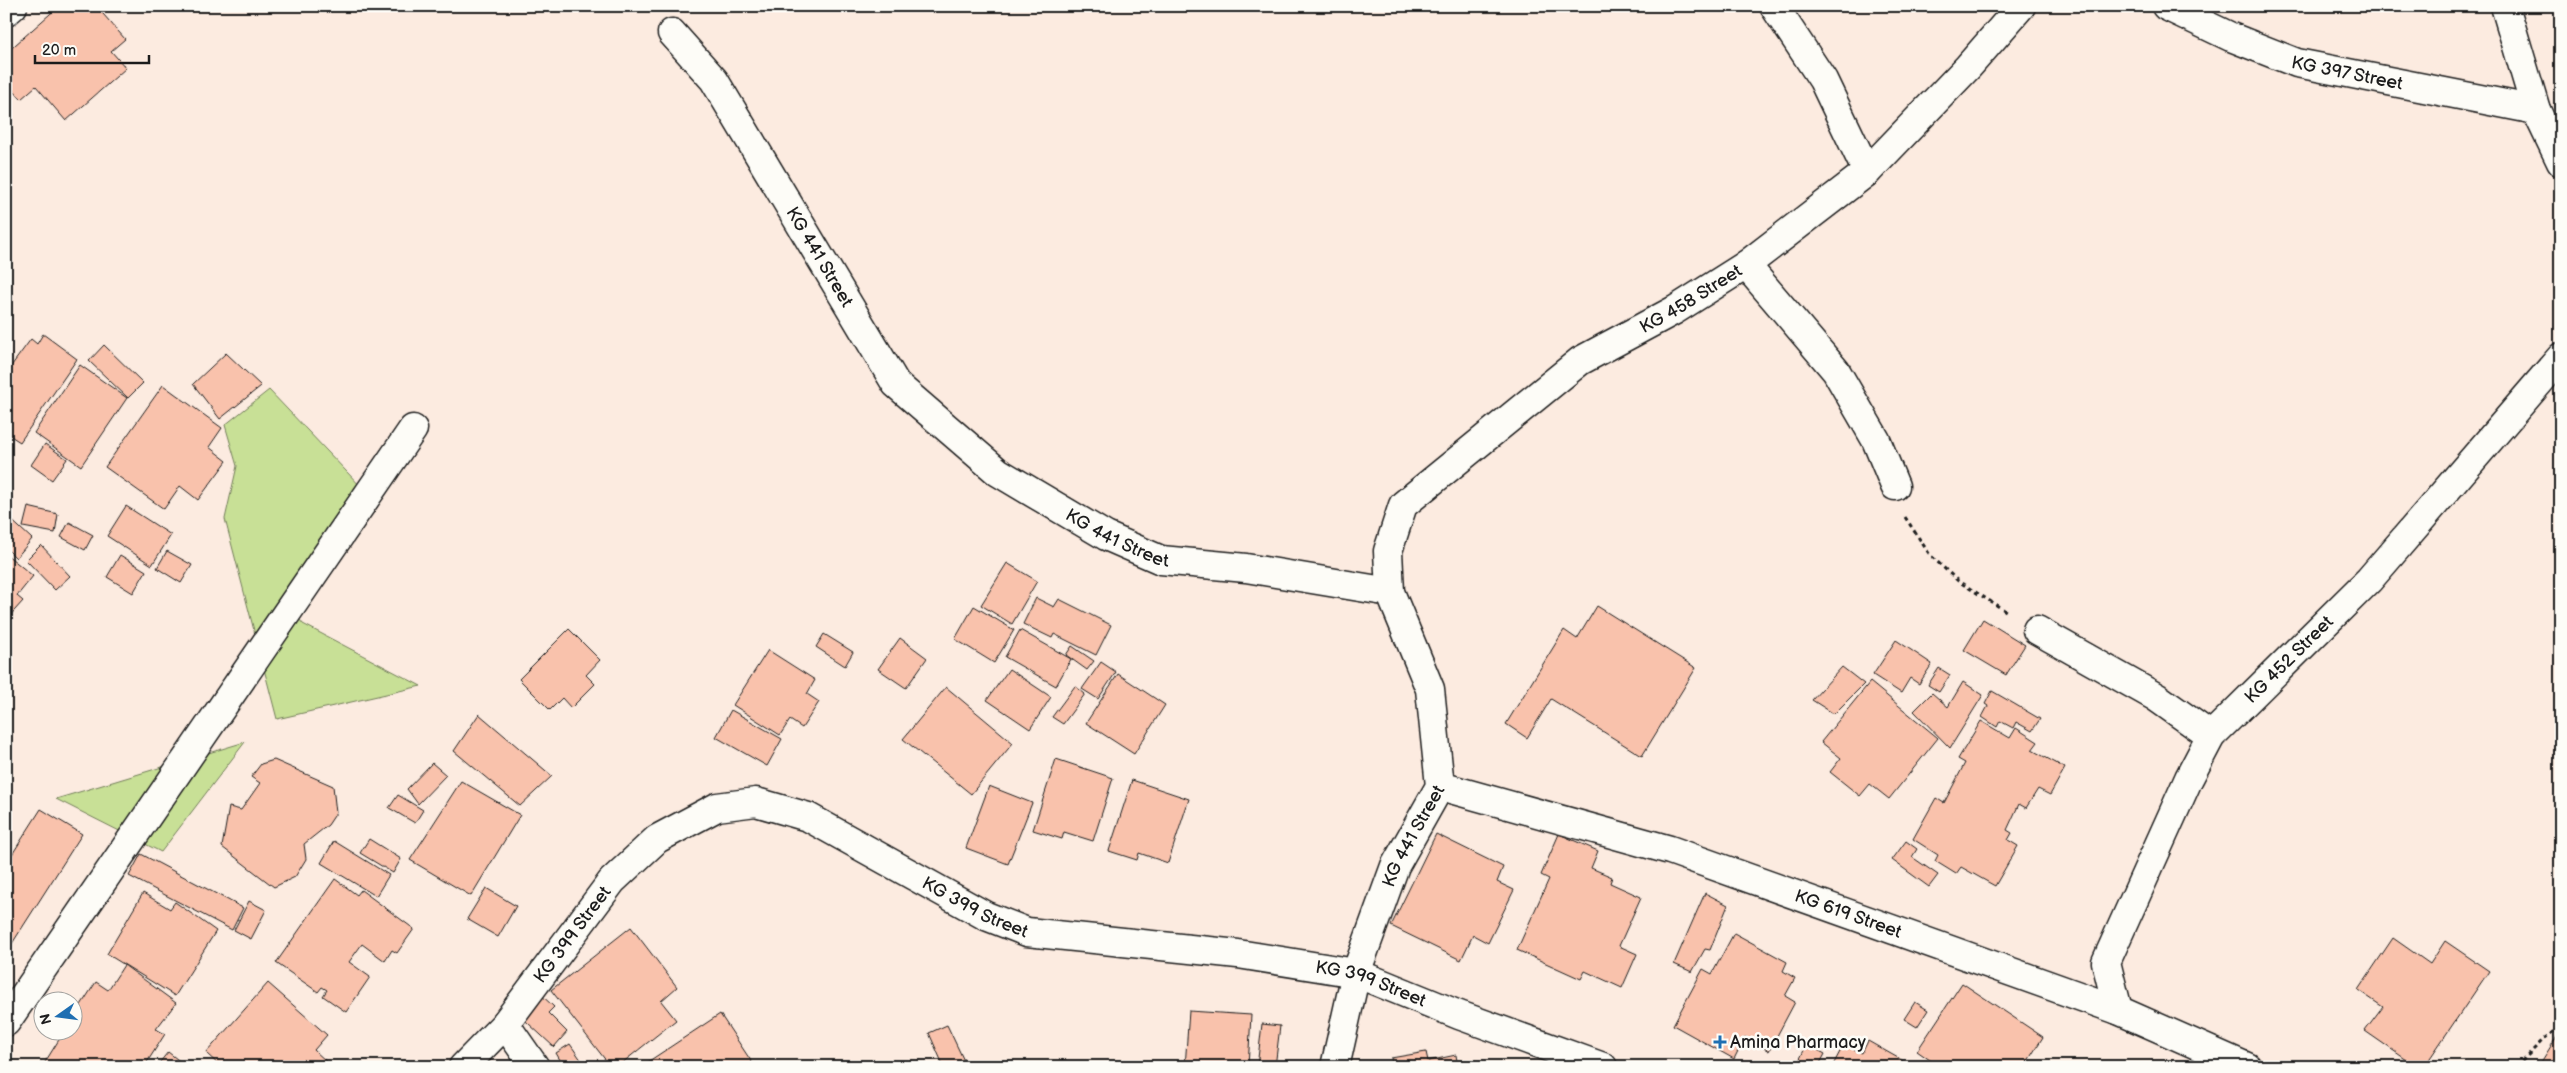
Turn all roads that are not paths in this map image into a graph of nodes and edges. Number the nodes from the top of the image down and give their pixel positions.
1 (13, 6) edge
2 (1774, 6) edge
3 (2021, 6) edge
4 (2166, 6) edge
5 (2506, 6) edge
6 (6, 12) edge
7 (672, 33) dead end
8 (2536, 110) junction
9 (2561, 162) edge
10 (1867, 172) junction
11 (1746, 265) junction
12 (2561, 357) edge
13 (412, 429) dead end
14 (1895, 486) road end
15 (1390, 592) junction
16 (2037, 630) road end
17 (2212, 736) junction
18 (1440, 786) junction
19 (1356, 973) junction
20 (2118, 1010) junction
21 (6, 1022) edge
22 (505, 1024) junction
23 (463, 1067) edge
24 (534, 1067) edge
25 (1335, 1067) edge
26 (1603, 1067) edge
27 (2247, 1067) edge

1 - 6 street
2 - 10 street
3 - 10 street, KG 458 Street
4 - 8 street, KG 397 Street
5 - 8 street
7 - 15 street, KG 441 Street
8 - 9 street
10 - 11 street, KG 458 Street
11 - 14 street
11 - 15 street, KG 458 Street
12 - 17 street, KG 452 Street
13 - 21 street
15 - 18 street, KG 441 Street
16 - 17 street
17 - 20 street, KG 452 Street
18 - 19 street, KG 441 Street
18 - 20 street, KG 619 Street
19 - 22 street, KG 399 Street
19 - 25 street, KG 441 Street
19 - 26 street, KG 399 Street
20 - 27 street, KG 619 Street
22 - 23 street, KG 399 Street
22 - 24 street

